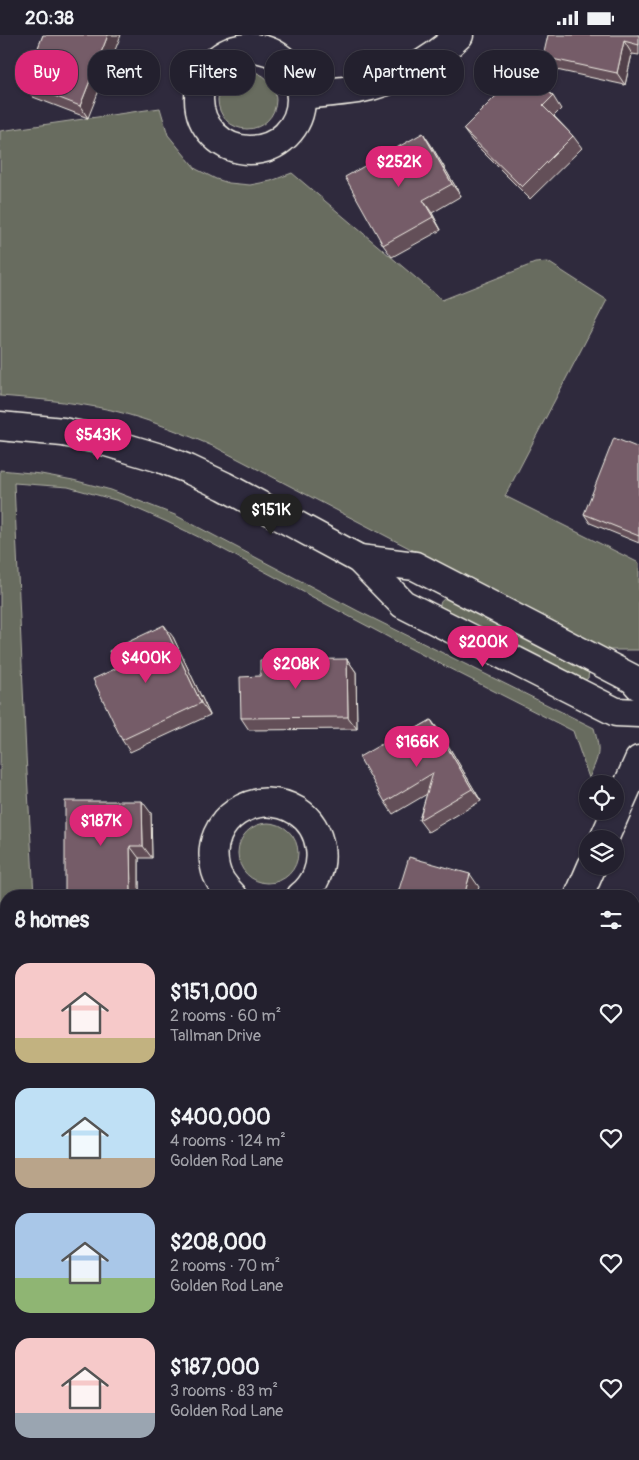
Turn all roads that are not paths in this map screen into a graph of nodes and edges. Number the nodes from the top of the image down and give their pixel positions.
1 (459, 35) edge
2 (334, 91) edge
3 (0, 426) edge
4 (359, 559) junction
5 (639, 686) edge
6 (639, 713) edge
7 (639, 760) edge
8 (608, 830) edge
9 (588, 875) edge
10 (227, 890) edge
11 (308, 890) edge
12 (582, 890) edge

1 - 2 street
3 - 4 street
4 - 5 street
4 - 6 street
7 - 8 street
9 - 12 street
10 - 11 street

